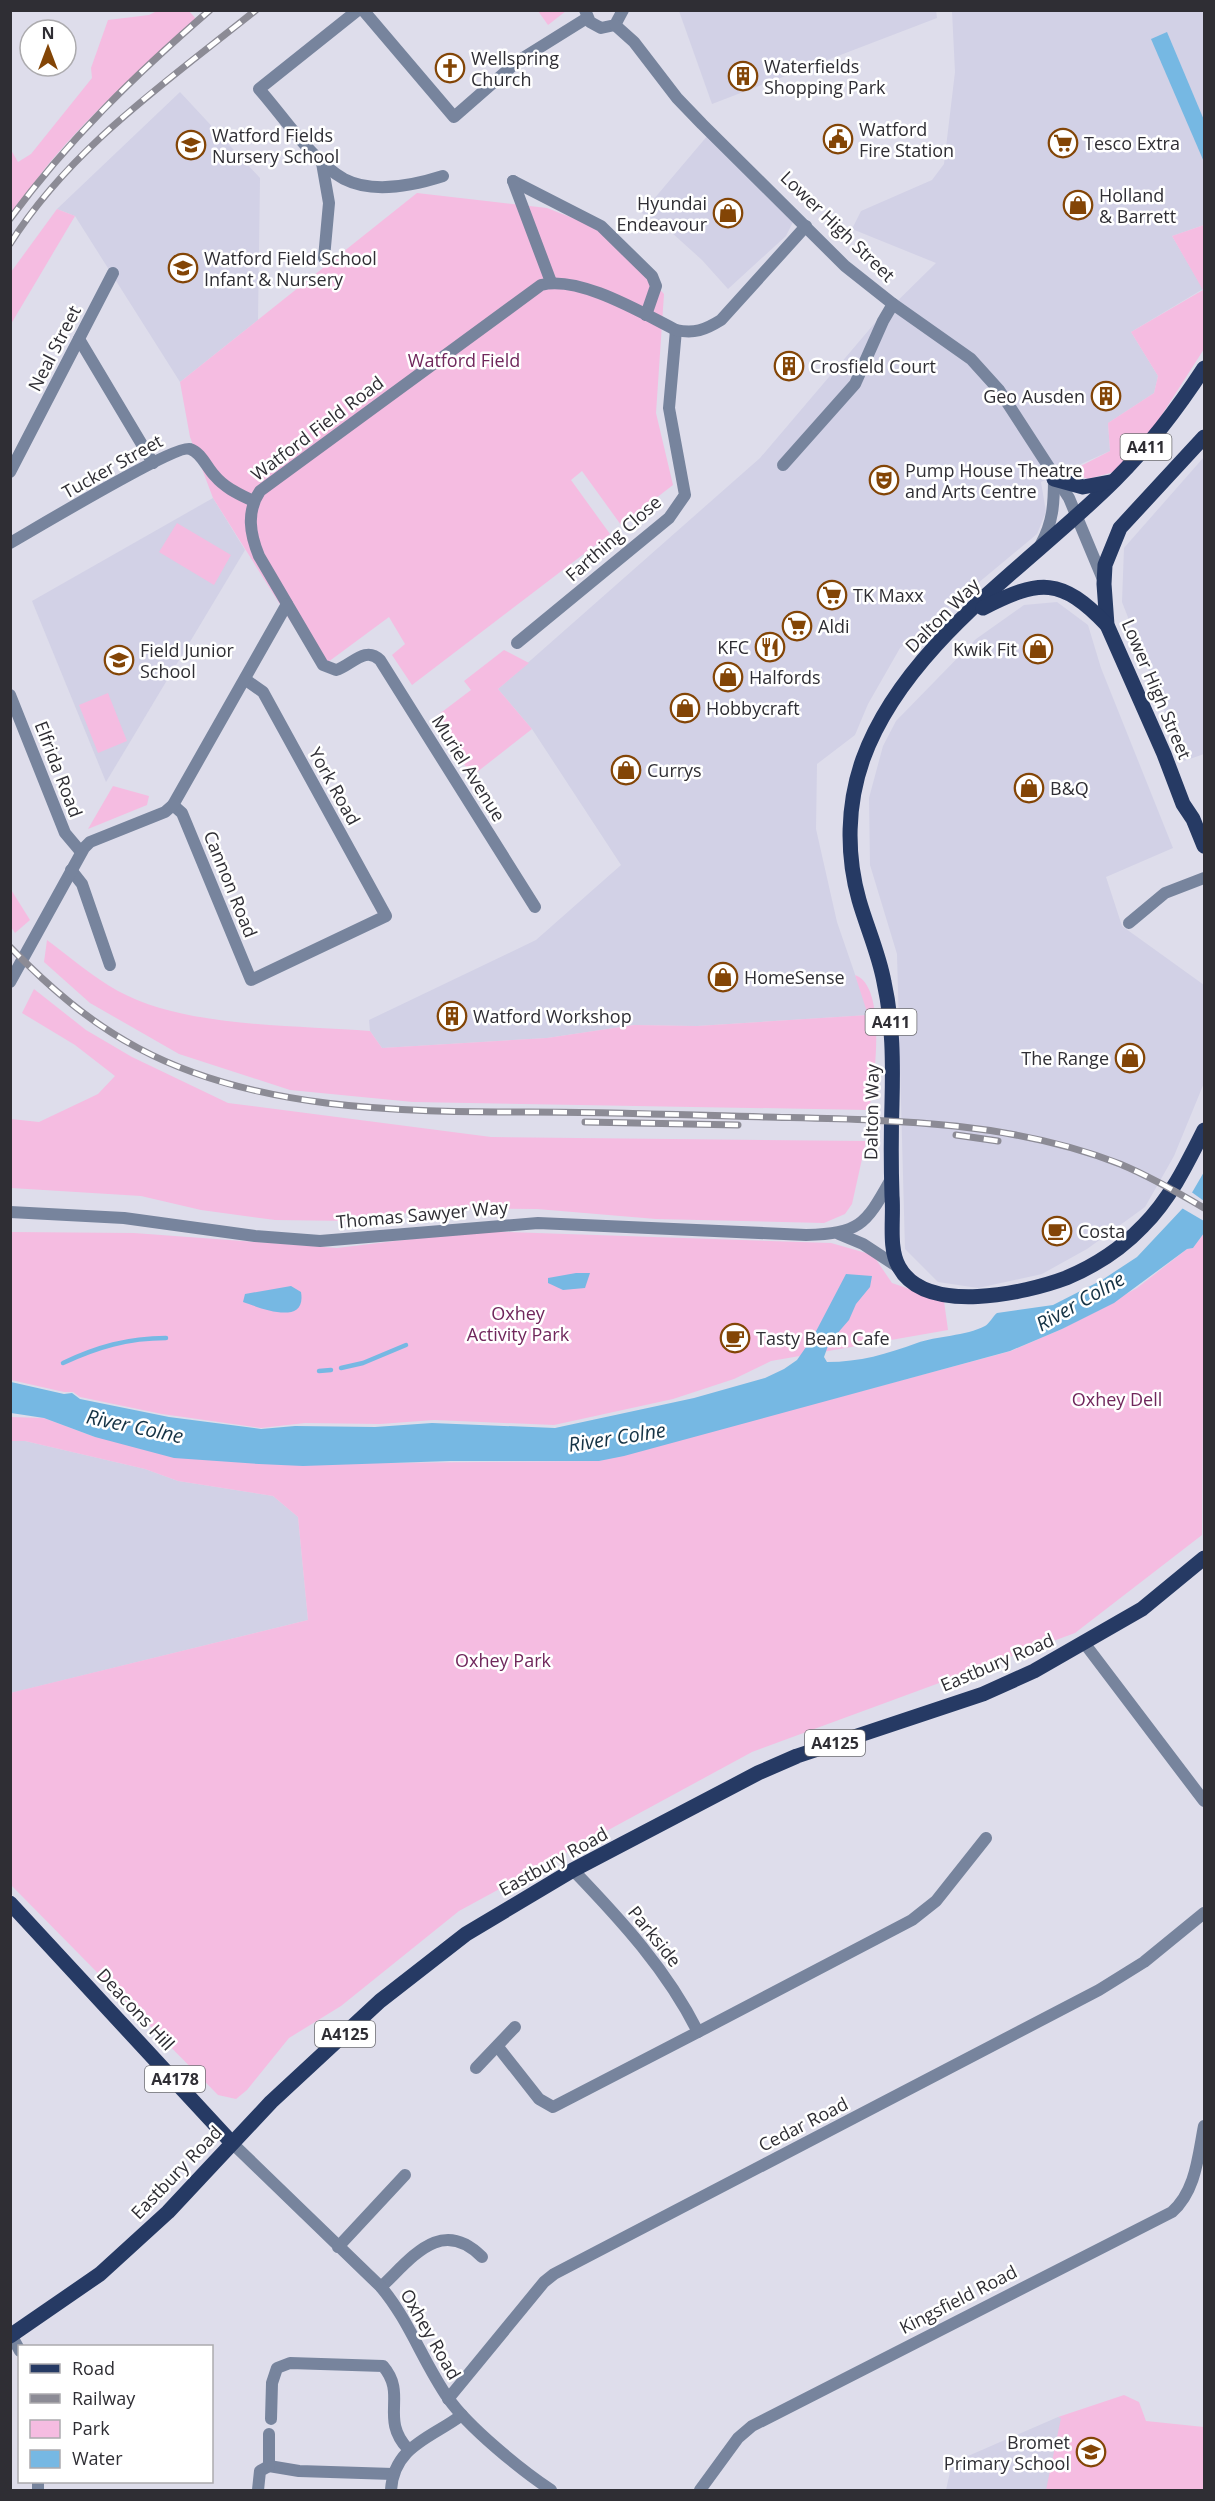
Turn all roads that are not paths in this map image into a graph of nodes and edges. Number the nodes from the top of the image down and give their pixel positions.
1 (358, 10) edge
2 (363, 10) edge
3 (622, 10) edge
4 (586, 14) edge
5 (615, 25) junction
6 (322, 163) junction
7 (444, 176) dead end
8 (806, 226) junction
9 (324, 258) dead end
10 (113, 273) dead end
11 (551, 282) junction
12 (893, 304) junction
13 (646, 315) junction
14 (676, 330) junction
15 (79, 339) junction
16 (1204, 368) edge
17 (1204, 437) edge
18 (153, 463) junction
19 (783, 465) dead end
20 (10, 472) edge
21 (1054, 479) junction
22 (1115, 481) junction
23 (253, 501) junction
24 (1076, 517) junction
25 (10, 543) edge
26 (1038, 548) junction
27 (1104, 584) junction
28 (287, 603) junction
29 (967, 616) junction
30 (1107, 625) junction
31 (518, 643) dead end
32 (246, 680) junction
33 (10, 695) edge
34 (173, 805) junction
35 (1204, 846) edge
36 (81, 852) junction
37 (71, 870) junction
38 (1204, 878) edge
39 (535, 907) dead end
40 (1129, 923) dead end
41 (110, 965) dead end
42 (251, 980) joint
43 (10, 982) edge
44 (1204, 1130) edge
45 (890, 1181) junction
46 (10, 1212) edge
47 (839, 1234) junction
48 (898, 1267) junction
49 (1204, 1558) edge
50 (1085, 1644) junction
51 (1204, 1801) edge
52 (986, 1838) dead end
53 (573, 1870) junction
54 (10, 1903) edge
55 (1204, 1913) edge
56 (516, 2027) dead end
57 (698, 2032) junction
58 (498, 2048) junction
59 (476, 2068) dead end
60 (1204, 2126) edge
61 (232, 2143) junction
62 (405, 2175) dead end
63 (338, 2247) junction
64 (482, 2257) dead end
65 (381, 2287) junction
66 (11, 2335) edge
67 (448, 2399) junction
68 (462, 2415) junction
69 (271, 2419) dead end
70 (269, 2434) dead end
71 (408, 2449) junction
72 (269, 2466) junction
73 (393, 2474) junction
74 (258, 2490) edge
75 (391, 2490) edge
76 (551, 2490) edge
77 (700, 2490) edge

1 - 6 street
2 - 4 street
3 - 5 street
4 - 5 street
5 - 8 street, Lower High Street
6 - 7 street
6 - 9 street
8 - 12 street, Lower High Street
8 - 14 street
10 - 15 street, Neal Street
11 - 13 street
11 - 13 street
11 - 23 street, Watford Field Road
12 - 19 street
12 - 21 street, Lower High Street
13 - 14 street
14 - 31 street, Farthing Close
15 - 18 street
15 - 20 street, Neal Street
16 - 22 main road, A411
17 - 27 main road, A411
18 - 23 street, Tucker Street
18 - 25 street, Tucker Street
21 - 22 main road
21 - 24 street, Lower High Street
21 - 26 street
22 - 24 main road, A411
23 - 28 street
24 - 26 main road, Dalton Way / A411
24 - 27 street, Lower High Street
26 - 29 main road, Dalton Way / A411
27 - 30 main road, Lower High Street / A411
28 - 32 street
28 - 39 street, Muriel Avenue
29 - 30 main road, A411
29 - 45 main road, Dalton Way / A411
30 - 35 main road, Lower High Street / A411
32 - 34 street
32 - 42 street, York Road
33 - 36 street, Elfrida Road
34 - 36 street
34 - 42 street, Cannon Road
36 - 37 street
37 - 41 street
37 - 43 street
38 - 40 street
44 - 48 main road
45 - 47 street, Thomas Sawyer Way
45 - 48 main road, Dalton Way / A411
46 - 47 street, Thomas Sawyer Way
47 - 48 street, Thomas Sawyer Way
49 - 50 main road, Eastbury Road / A4125
50 - 51 street
50 - 53 main road, Eastbury Road / A4125
52 - 57 street
53 - 57 street, Parkside
53 - 61 main road, Eastbury Road / A4125
54 - 61 main road, Deacons Hill / A4178
55 - 67 street, Cedar Road
56 - 58 street
57 - 58 street
58 - 59 street
60 - 77 street, Kingsfield Road
61 - 63 street, Oxhey Road
61 - 66 main road, Eastbury Road / A4125
62 - 63 street
63 - 65 street, Oxhey Road
64 - 65 street
65 - 67 street, Oxhey Road
67 - 68 street, Oxhey Road
68 - 71 street
68 - 76 street, Oxhey Road
69 - 71 street
70 - 72 street
71 - 73 street
72 - 73 street
72 - 74 street
73 - 75 street

